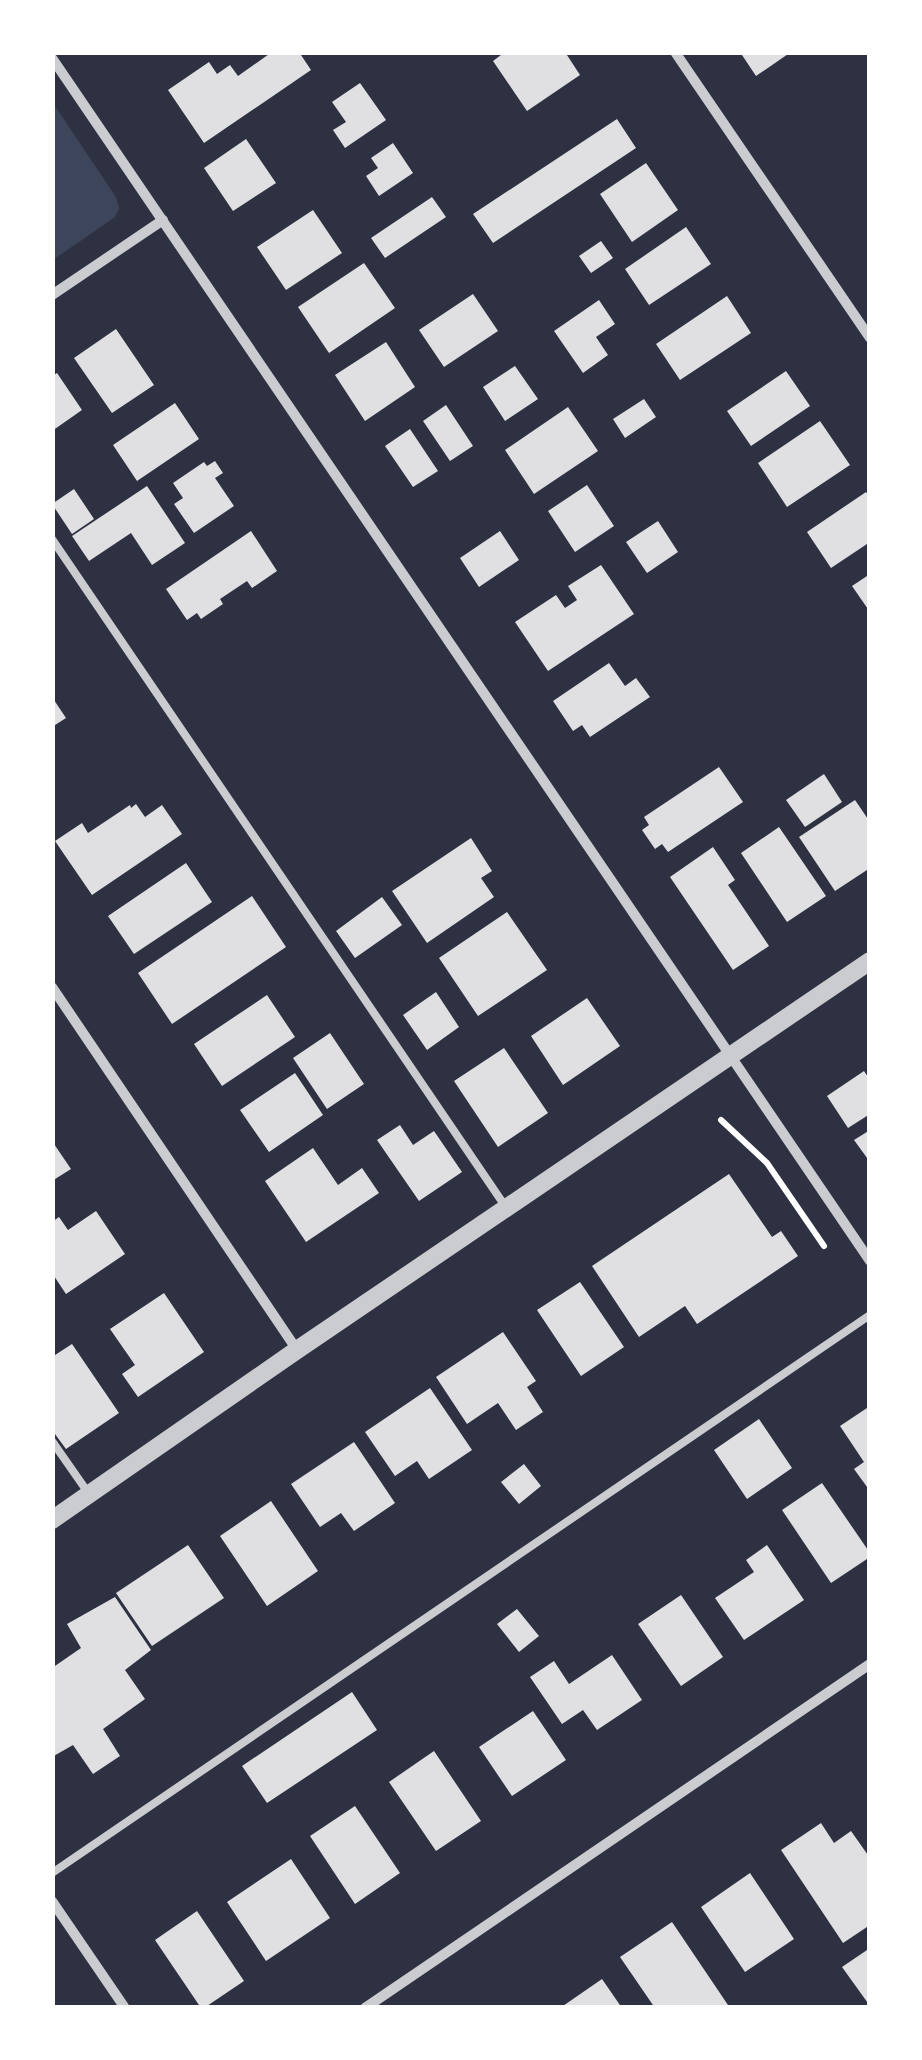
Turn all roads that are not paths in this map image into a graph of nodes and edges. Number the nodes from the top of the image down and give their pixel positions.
1 (675, 52) edge
2 (52, 58) edge
3 (162, 220) junction
4 (52, 295) edge
5 (870, 338) edge
6 (52, 540) edge
7 (870, 962) edge
8 (52, 987) edge
9 (729, 1057) junction
10 (506, 1209) junction
11 (870, 1261) edge
12 (870, 1316) edge
13 (298, 1350) junction
14 (52, 1441) edge
15 (90, 1494) junction
16 (52, 1520) edge
17 (870, 1664) edge
18 (52, 1873) edge
19 (52, 1901) edge
20 (125, 2008) edge
21 (365, 2008) edge

1 - 5 street
2 - 3 street
3 - 4 street
3 - 9 street
6 - 10 lane
7 - 9 street
8 - 13 street
9 - 10 street
9 - 11 street
10 - 13 street
12 - 18 lane
13 - 15 street
14 - 15 lane
15 - 16 street
17 - 21 street
19 - 20 street

